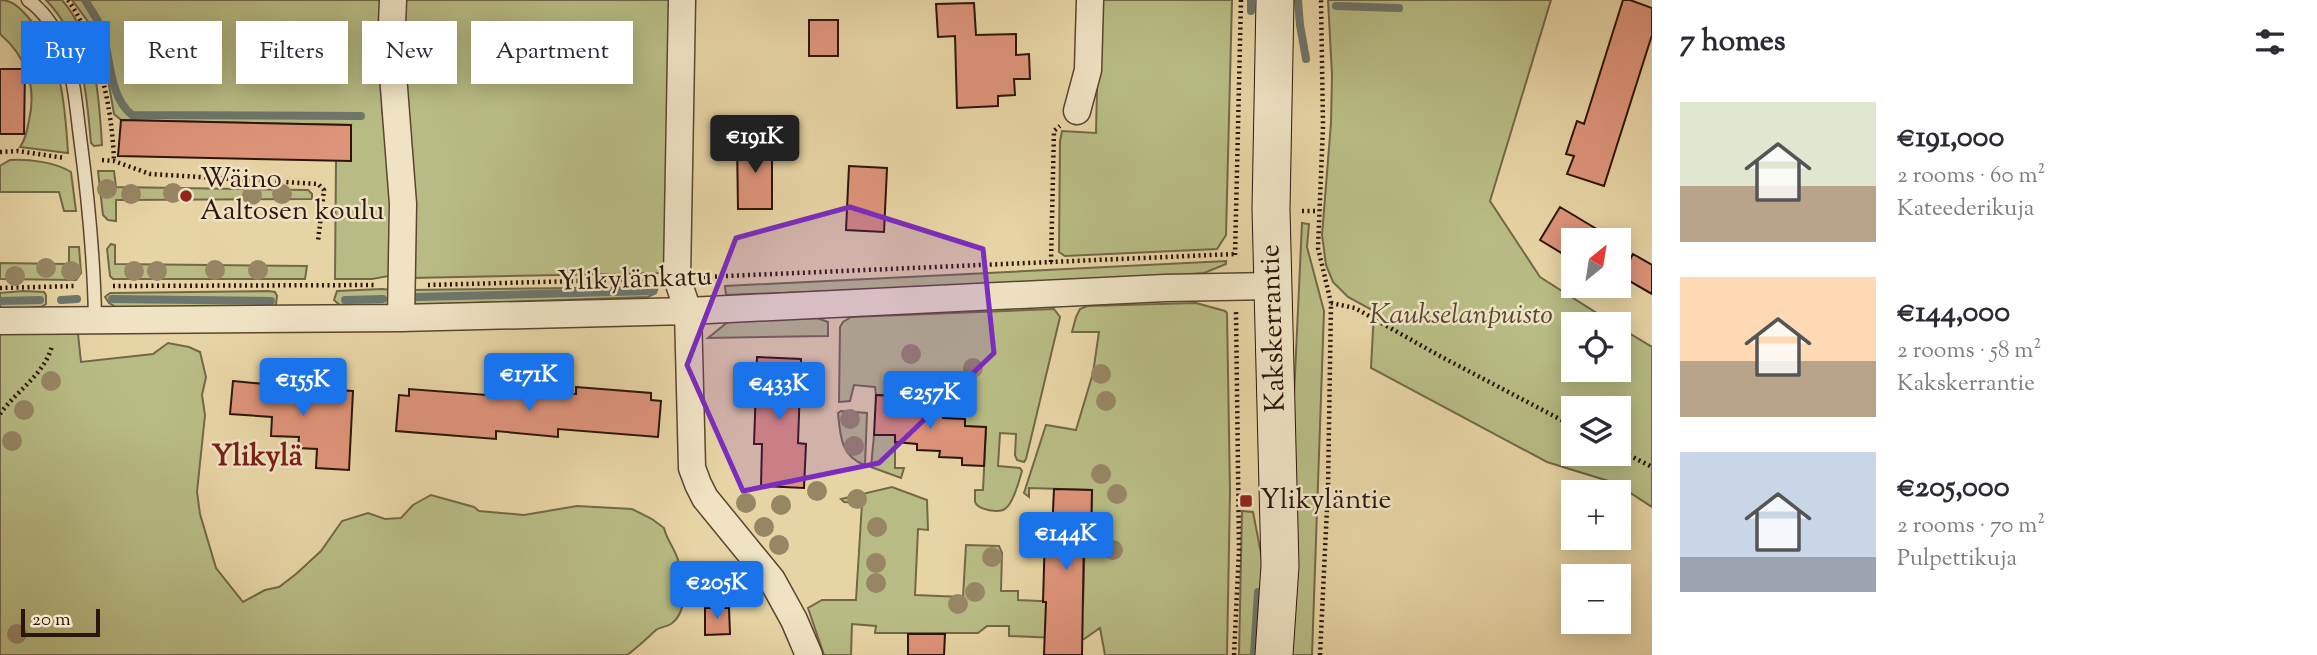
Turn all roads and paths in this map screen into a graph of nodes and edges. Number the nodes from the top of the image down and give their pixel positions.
1 (28, 0) edge
2 (68, 0) edge
3 (393, 0) edge
4 (682, 0) edge
5 (1090, 0) edge
6 (1241, 0) edge
7 (1275, 0) edge
8 (1321, 0) edge
9 (1077, 111) joint
10 (0, 152) edge
11 (71, 158) dead end
12 (318, 242) dead end
13 (1235, 254) junction
14 (1051, 262) junction
15 (677, 278) junction
16 (402, 285) junction
17 (51, 286) junction
18 (94, 286) junction
19 (1272, 286) junction
20 (1236, 287) junction
21 (0, 288) edge
22 (1331, 303) junction
23 (688, 311) junction
24 (401, 318) junction
25 (52, 319) junction
26 (96, 319) junction
27 (0, 321) edge
28 (0, 414) edge
29 (1561, 420) edge
30 (1631, 456) edge
31 (1652, 467) edge
32 (809, 655) edge
33 (1234, 655) edge
34 (1274, 655) edge
35 (1320, 655) edge

1 - 18 lane
2 - 12 path
3 - 16 street
4 - 15 street
5 - 9 street
6 - 13 path
7 - 19 main road, Kakskerrantie
8 - 22 path
9 - 14 path
10 - 11 path
13 - 14 path
13 - 20 path
14 - 15 path
15 - 16 path
15 - 23 street
16 - 18 path
16 - 24 street
17 - 18 path
17 - 21 path
17 - 25 path
18 - 26 lane
19 - 20 street, Ylikylänkatu
19 - 34 main road, Kakskerrantie
20 - 23 street, Ylikylänkatu
20 - 33 path
22 - 29 path
22 - 35 path
23 - 24 street, Ylikylänkatu
23 - 32 street
24 - 26 street, Ylikylänkatu
25 - 26 street, Ylikylänkatu
25 - 27 street, Ylikylänkatu
25 - 28 path
30 - 31 path

